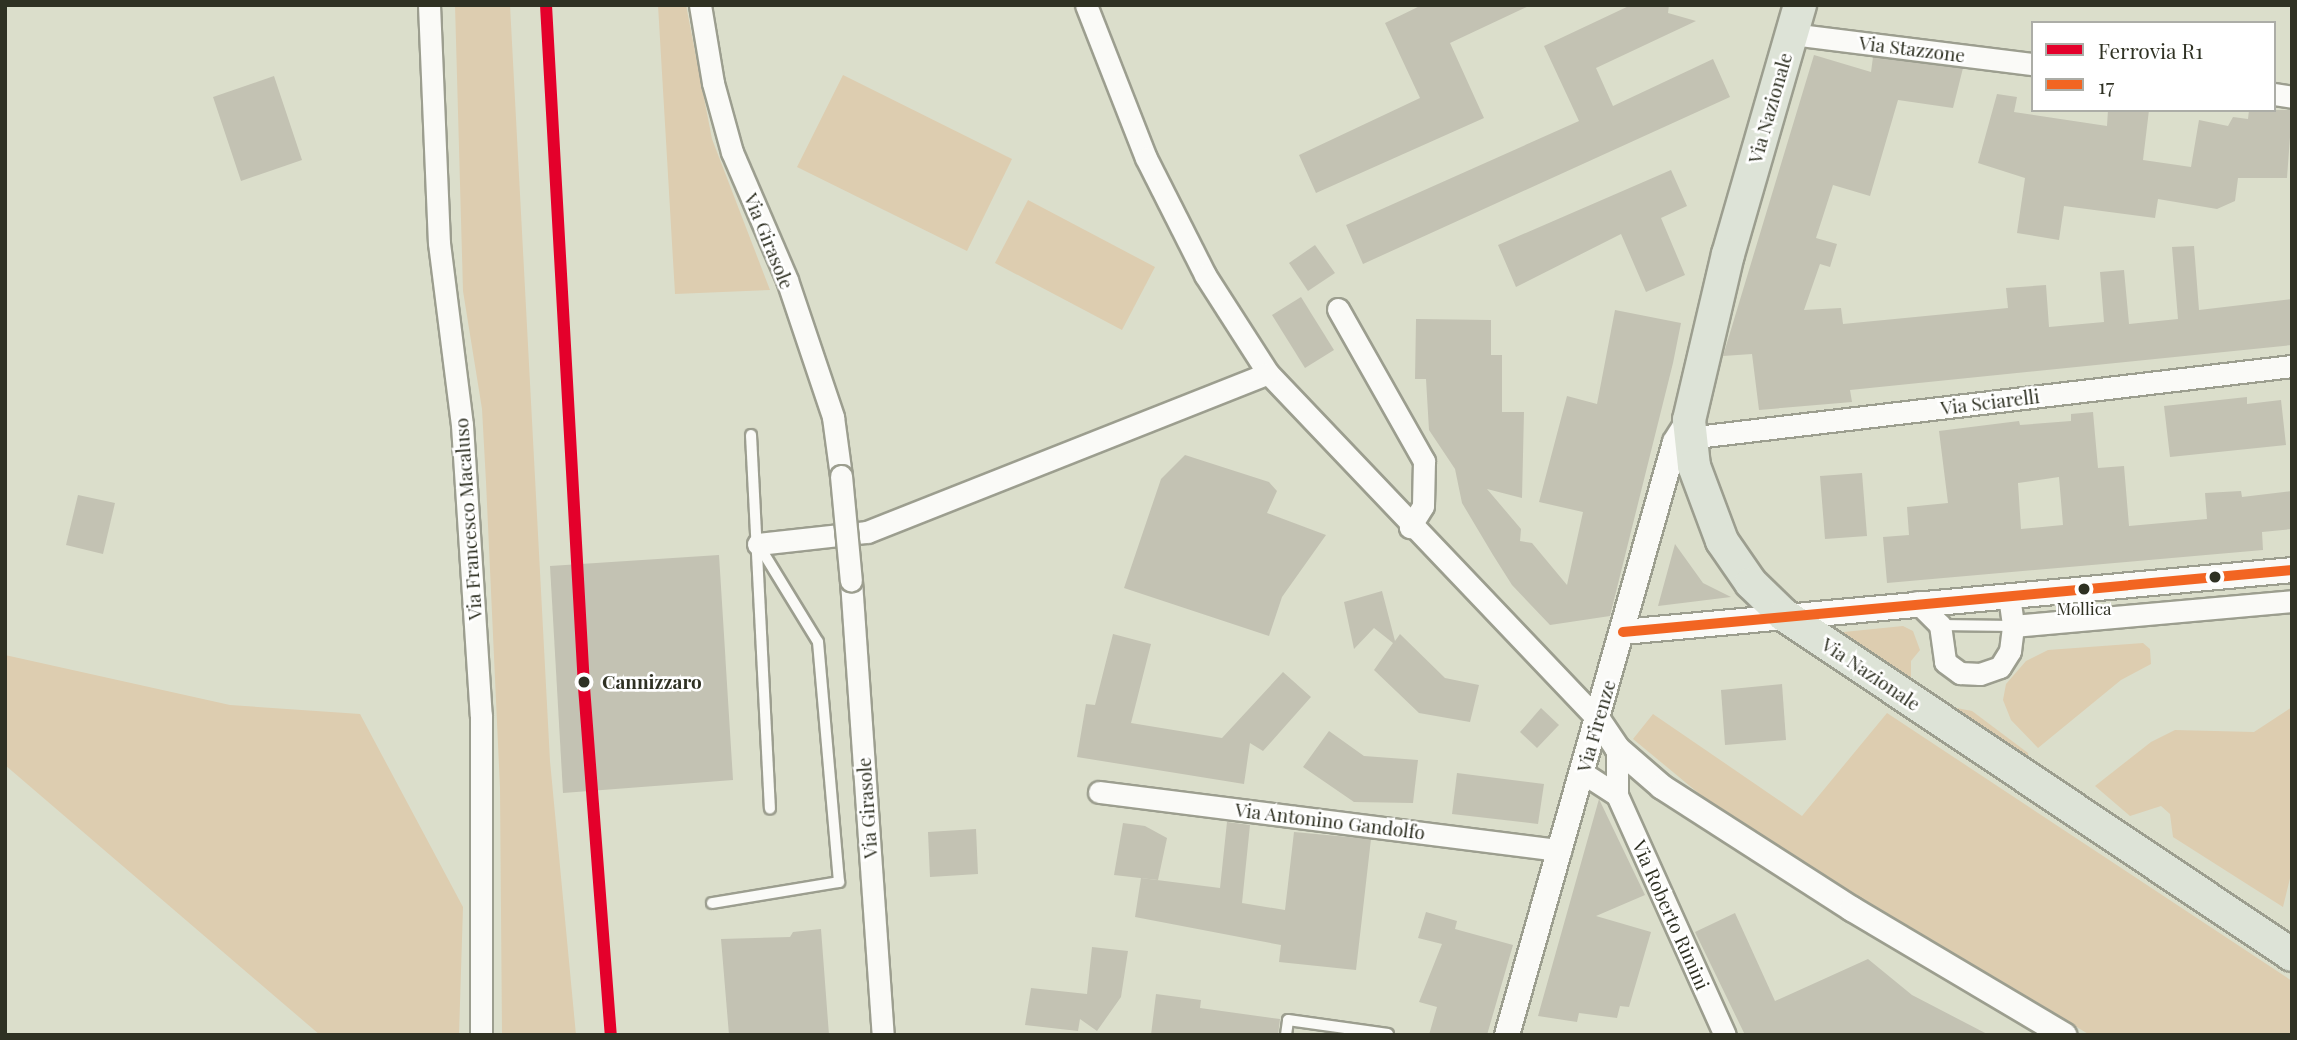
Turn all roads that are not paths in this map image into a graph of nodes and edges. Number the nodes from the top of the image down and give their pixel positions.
1 (429, 5) edge
2 (700, 5) edge
3 (1086, 5) edge
4 (1796, 20) edge
5 (2031, 64) edge
6 (1338, 309) dead end
7 (2292, 366) edge
8 (1268, 373) junction
9 (1688, 429) junction
10 (751, 435) dead end
11 (1697, 479) junction
12 (1660, 502) junction
13 (1410, 527) junction
14 (758, 544) junction
15 (2292, 570) edge
16 (2009, 596) junction
17 (2292, 601) edge
18 (1917, 602) junction
19 (1784, 615) junction
20 (1940, 625) junction
21 (2013, 626) junction
22 (1623, 632) junction
23 (1599, 721) junction
24 (1617, 748) junction
25 (1583, 773) junction
26 (1099, 792) dead end
27 (1617, 795) junction
28 (770, 809) dead end
29 (1560, 850) junction
30 (712, 903) dead end
31 (2292, 955) edge
32 (1388, 1034) edge
33 (481, 1035) edge
34 (883, 1035) edge
35 (1286, 1035) edge
36 (1507, 1035) edge
37 (1724, 1035) edge
38 (2064, 1035) edge

1 - 33 street, Via Francesco Macaluso
2 - 34 street, Via Girasole, bridge
3 - 8 street
4 - 5 street, Via Stazzone
4 - 9 main road, Via Nazionale
6 - 13 street
7 - 9 street, Via Sciarelli
8 - 13 street
8 - 14 street
9 - 11 main road, Via Nazionale
9 - 12 street, Via Firenze
10 - 14 lane
11 - 12 street
11 - 19 main road, Via Nazionale
12 - 22 street, Via Firenze
13 - 23 street
14 - 28 lane
14 - 30 lane
15 - 16 street
16 - 18 street
16 - 21 street
17 - 21 street
18 - 19 street
18 - 20 street
19 - 22 street
19 - 31 main road, Via Nazionale
20 - 21 lane
20 - 21 street
22 - 23 street, Via Firenze
23 - 24 street
23 - 25 street, Via Firenze
24 - 27 street
24 - 38 street
25 - 27 street
25 - 29 street, Via Firenze
26 - 29 street, Via Antonino Gandolfo
27 - 37 street, Via Roberto Rimini
29 - 36 street, Via Firenze
32 - 35 lane

